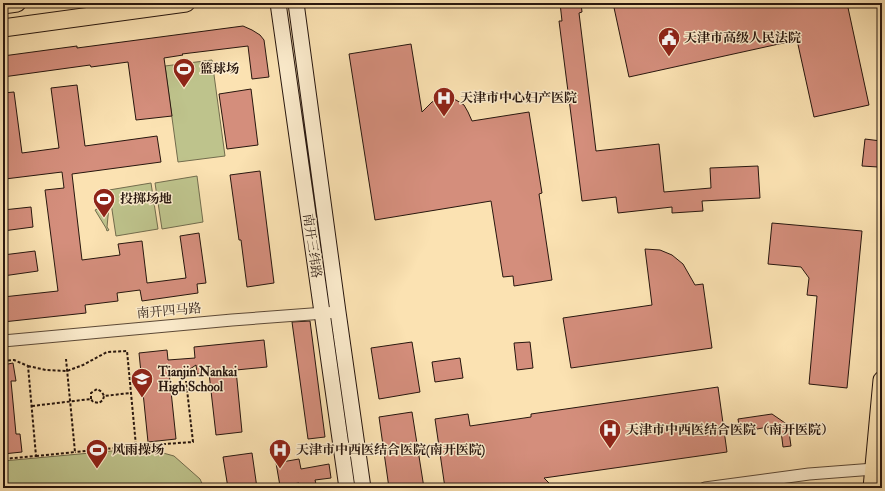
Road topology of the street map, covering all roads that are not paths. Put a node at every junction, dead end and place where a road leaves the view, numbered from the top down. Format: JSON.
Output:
{"nodes":[{"id":1,"x":17,"y":3,"type":"edge"},
{"id":2,"x":186,"y":3,"type":"edge"},
{"id":3,"x":278,"y":3,"type":"edge"},
{"id":4,"x":296,"y":3,"type":"edge"},
{"id":5,"x":3,"y":5,"type":"edge"},
{"id":6,"x":3,"y":28,"type":"edge"},
{"id":7,"x":338,"y":312,"type":"junction"},
{"id":8,"x":321,"y":313,"type":"junction"},
{"id":9,"x":3,"y":341,"type":"edge"},
{"id":10,"x":882,"y":380,"type":"edge"},
{"id":11,"x":881,"y":401,"type":"edge"},
{"id":12,"x":874,"y":469,"type":"junction"},
{"id":13,"x":347,"y":488,"type":"edge"},
{"id":14,"x":363,"y":488,"type":"edge"},
{"id":15,"x":705,"y":488,"type":"edge"},
{"id":16,"x":872,"y":488,"type":"edge"}],
"edges":[{"from":1,"to":5,"type":"main road"},
{"from":2,"to":6,"type":"main road"},
{"from":3,"to":8,"type":"street","name":"南开三纬路"},
{"from":4,"to":7,"type":"street","name":"南开三纬路"},
{"from":7,"to":8,"type":"street","name":"南开四马路"},
{"from":7,"to":14,"type":"street","name":"南开三纬路"},
{"from":8,"to":9,"type":"street","name":"南开四马路"},
{"from":8,"to":13,"type":"street","name":"南开三纬路"},
{"from":10,"to":11,"type":"main road"},
{"from":11,"to":12,"type":"main road"},
{"from":12,"to":15,"type":"street"},
{"from":12,"to":16,"type":"main road"}]}
